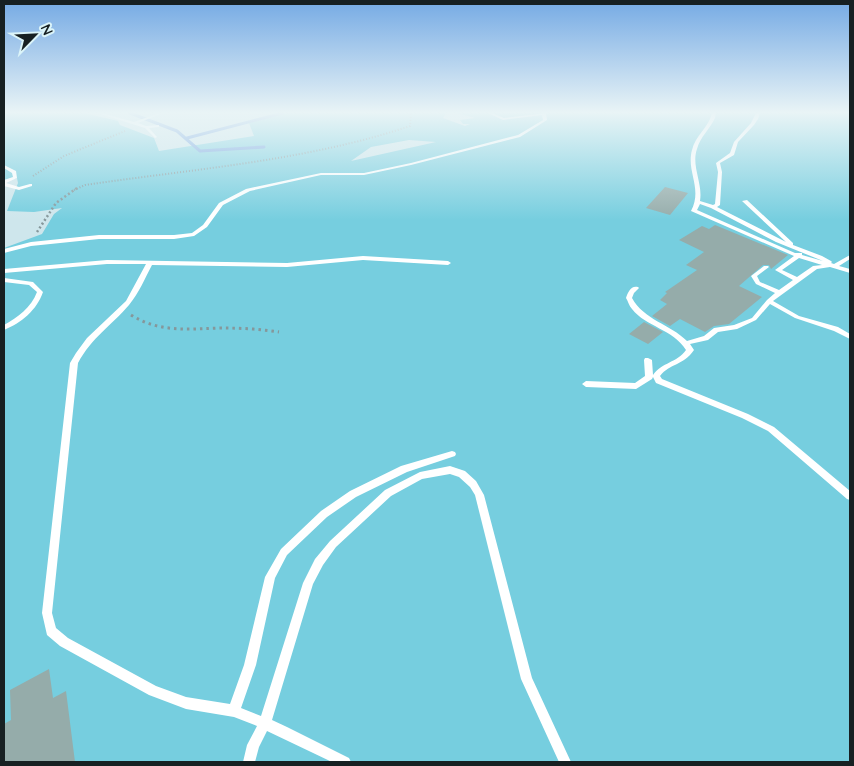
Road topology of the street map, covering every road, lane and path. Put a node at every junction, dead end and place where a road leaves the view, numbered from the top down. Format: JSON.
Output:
{"nodes":[{"id":1,"x":83,"y":149,"type":"edge"},
{"id":2,"x":321,"y":149,"type":"edge"},
{"id":3,"x":474,"y":149,"type":"edge"},
{"id":4,"x":695,"y":149,"type":"edge"},
{"id":5,"x":733,"y":149,"type":"edge"},
{"id":6,"x":4,"y":166,"type":"edge"},
{"id":7,"x":4,"y":183,"type":"edge"},
{"id":8,"x":30,"y":185,"type":"joint"},
{"id":9,"x":745,"y":201,"type":"dead end"},
{"id":10,"x":700,"y":202,"type":"junction"},
{"id":11,"x":713,"y":207,"type":"junction"},
{"id":12,"x":32,"y":244,"type":"junction"},
{"id":13,"x":4,"y":252,"type":"edge"},
{"id":14,"x":800,"y":253,"type":"junction"},
{"id":15,"x":850,"y":257,"type":"edge"},
{"id":16,"x":150,"y":263,"type":"junction"},
{"id":17,"x":448,"y":263,"type":"dead end"},
{"id":18,"x":835,"y":266,"type":"junction"},
{"id":19,"x":766,"y":267,"type":"dead end"},
{"id":20,"x":850,"y":267,"type":"edge"},
{"id":21,"x":4,"y":271,"type":"edge"},
{"id":22,"x":850,"y":271,"type":"edge"},
{"id":23,"x":4,"y":280,"type":"edge"},
{"id":24,"x":797,"y":280,"type":"junction"},
{"id":25,"x":636,"y":288,"type":"dead end"},
{"id":26,"x":780,"y":292,"type":"junction"},
{"id":27,"x":769,"y":301,"type":"junction"},
{"id":28,"x":124,"y":307,"type":"junction"},
{"id":29,"x":4,"y":328,"type":"edge"},
{"id":30,"x":279,"y":332,"type":"dead end"},
{"id":31,"x":850,"y":337,"type":"edge"},
{"id":32,"x":687,"y":343,"type":"junction"},
{"id":33,"x":648,"y":360,"type":"dead end"},
{"id":34,"x":659,"y":381,"type":"junction"},
{"id":35,"x":644,"y":382,"type":"junction"},
{"id":36,"x":586,"y":384,"type":"dead end"},
{"id":37,"x":452,"y":454,"type":"dead end"},
{"id":38,"x":850,"y":496,"type":"edge"},
{"id":39,"x":234,"y":711,"type":"junction"},
{"id":40,"x":265,"y":723,"type":"junction"},
{"id":41,"x":249,"y":762,"type":"edge"},
{"id":42,"x":345,"y":762,"type":"edge"},
{"id":43,"x":564,"y":762,"type":"edge"}],
"edges":[{"from":1,"to":8,"type":"path"},
{"from":2,"to":12,"type":"path"},
{"from":3,"to":12,"type":"lane"},
{"from":4,"to":10,"type":"lane"},
{"from":5,"to":11,"type":"lane"},
{"from":6,"to":7,"type":"lane"},
{"from":7,"to":8,"type":"lane"},
{"from":9,"to":14,"type":"lane"},
{"from":10,"to":11,"type":"lane"},
{"from":10,"to":14,"type":"lane"},
{"from":11,"to":14,"type":"lane"},
{"from":12,"to":13,"type":"lane"},
{"from":14,"to":18,"type":"lane"},
{"from":14,"to":24,"type":"lane"},
{"from":15,"to":18,"type":"lane"},
{"from":16,"to":17,"type":"lane"},
{"from":16,"to":21,"type":"lane"},
{"from":16,"to":28,"type":"lane"},
{"from":18,"to":20,"type":"lane"},
{"from":18,"to":22,"type":"lane"},
{"from":18,"to":24,"type":"lane"},
{"from":19,"to":26,"type":"lane"},
{"from":23,"to":29,"type":"lane"},
{"from":24,"to":26,"type":"lane"},
{"from":25,"to":32,"type":"lane"},
{"from":26,"to":27,"type":"lane"},
{"from":27,"to":31,"type":"lane"},
{"from":27,"to":32,"type":"lane"},
{"from":28,"to":30,"type":"path"},
{"from":28,"to":39,"type":"lane"},
{"from":32,"to":34,"type":"lane"},
{"from":33,"to":35,"type":"lane"},
{"from":34,"to":35,"type":"lane"},
{"from":34,"to":38,"type":"lane"},
{"from":35,"to":36,"type":"lane"},
{"from":37,"to":39,"type":"lane"},
{"from":39,"to":40,"type":"lane"},
{"from":40,"to":41,"type":"lane"},
{"from":40,"to":42,"type":"lane"},
{"from":40,"to":43,"type":"lane"}]}
